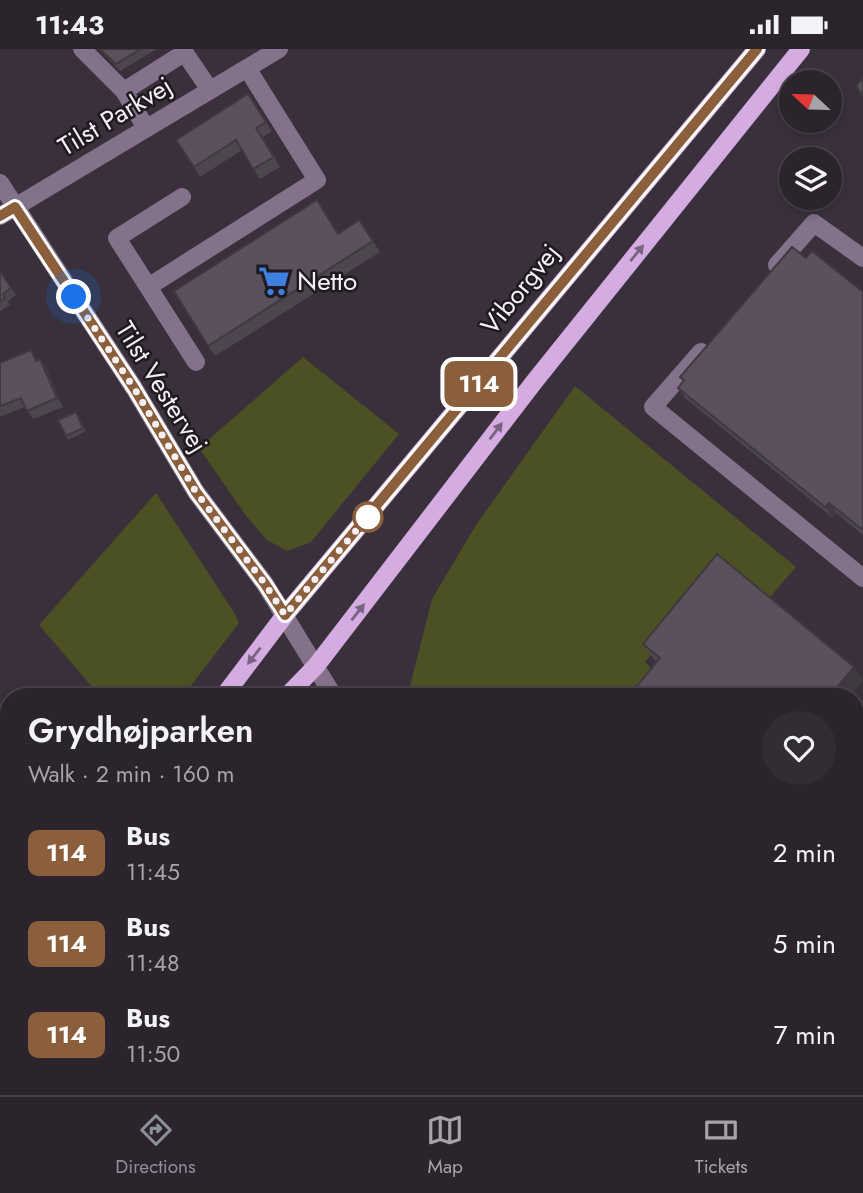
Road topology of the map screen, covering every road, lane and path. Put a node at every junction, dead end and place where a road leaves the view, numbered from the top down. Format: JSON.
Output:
{"nodes":[{"id":1,"x":279,"y":49,"type":"edge"},
{"id":2,"x":757,"y":49,"type":"edge"},
{"id":3,"x":801,"y":49,"type":"edge"},
{"id":4,"x":183,"y":51,"type":"edge"},
{"id":5,"x":92,"y":52,"type":"edge"},
{"id":6,"x":247,"y":68,"type":"junction"},
{"id":7,"x":124,"y":90,"type":"junction"},
{"id":8,"x":210,"y":90,"type":"junction"},
{"id":9,"x":146,"y":128,"type":"junction"},
{"id":10,"x":0,"y":183,"type":"edge"},
{"id":11,"x":182,"y":197,"type":"dead end"},
{"id":12,"x":7,"y":212,"type":"edge"},
{"id":13,"x":863,"y":258,"type":"edge"},
{"id":14,"x":770,"y":274,"type":"edge"},
{"id":15,"x":148,"y":287,"type":"junction"},
{"id":16,"x":716,"y":335,"type":"edge"},
{"id":17,"x":196,"y":362,"type":"dead end"},
{"id":18,"x":863,"y":578,"type":"edge"},
{"id":19,"x":285,"y":615,"type":"junction"},
{"id":20,"x":316,"y":666,"type":"junction"},
{"id":21,"x":230,"y":688,"type":"edge"},
{"id":22,"x":295,"y":688,"type":"edge"},
{"id":23,"x":329,"y":688,"type":"edge"}],
"edges":[{"from":1,"to":6,"type":"street","name":"Tilst Parkvej"},
{"from":2,"to":19,"type":"main road","name":"Viborgvej"},
{"from":20,"to":3,"type":"main road","one_way":true},
{"from":4,"to":7,"type":"street"},
{"from":4,"to":8,"type":"street"},
{"from":5,"to":7,"type":"street"},
{"from":6,"to":8,"type":"street","name":"Tilst Parkvej"},
{"from":6,"to":15,"type":"street"},
{"from":7,"to":9,"type":"street"},
{"from":8,"to":9,"type":"street","name":"Tilst Parkvej"},
{"from":9,"to":12,"type":"street","name":"Tilst Parkvej"},
{"from":10,"to":12,"type":"street","name":"Tilst Vestervej"},
{"from":11,"to":15,"type":"street"},
{"from":12,"to":19,"type":"street","name":"Tilst Vestervej"},
{"from":13,"to":14,"type":"street"},
{"from":15,"to":17,"type":"street"},
{"from":16,"to":18,"type":"street"},
{"from":19,"to":20,"type":"street","name":"Tilst Vestervej"},
{"from":19,"to":21,"type":"main road","name":"Viborgvej","one_way":true},
{"from":20,"to":22,"type":"main road"},
{"from":20,"to":23,"type":"street","name":"Tilst Vestervej"}]}
